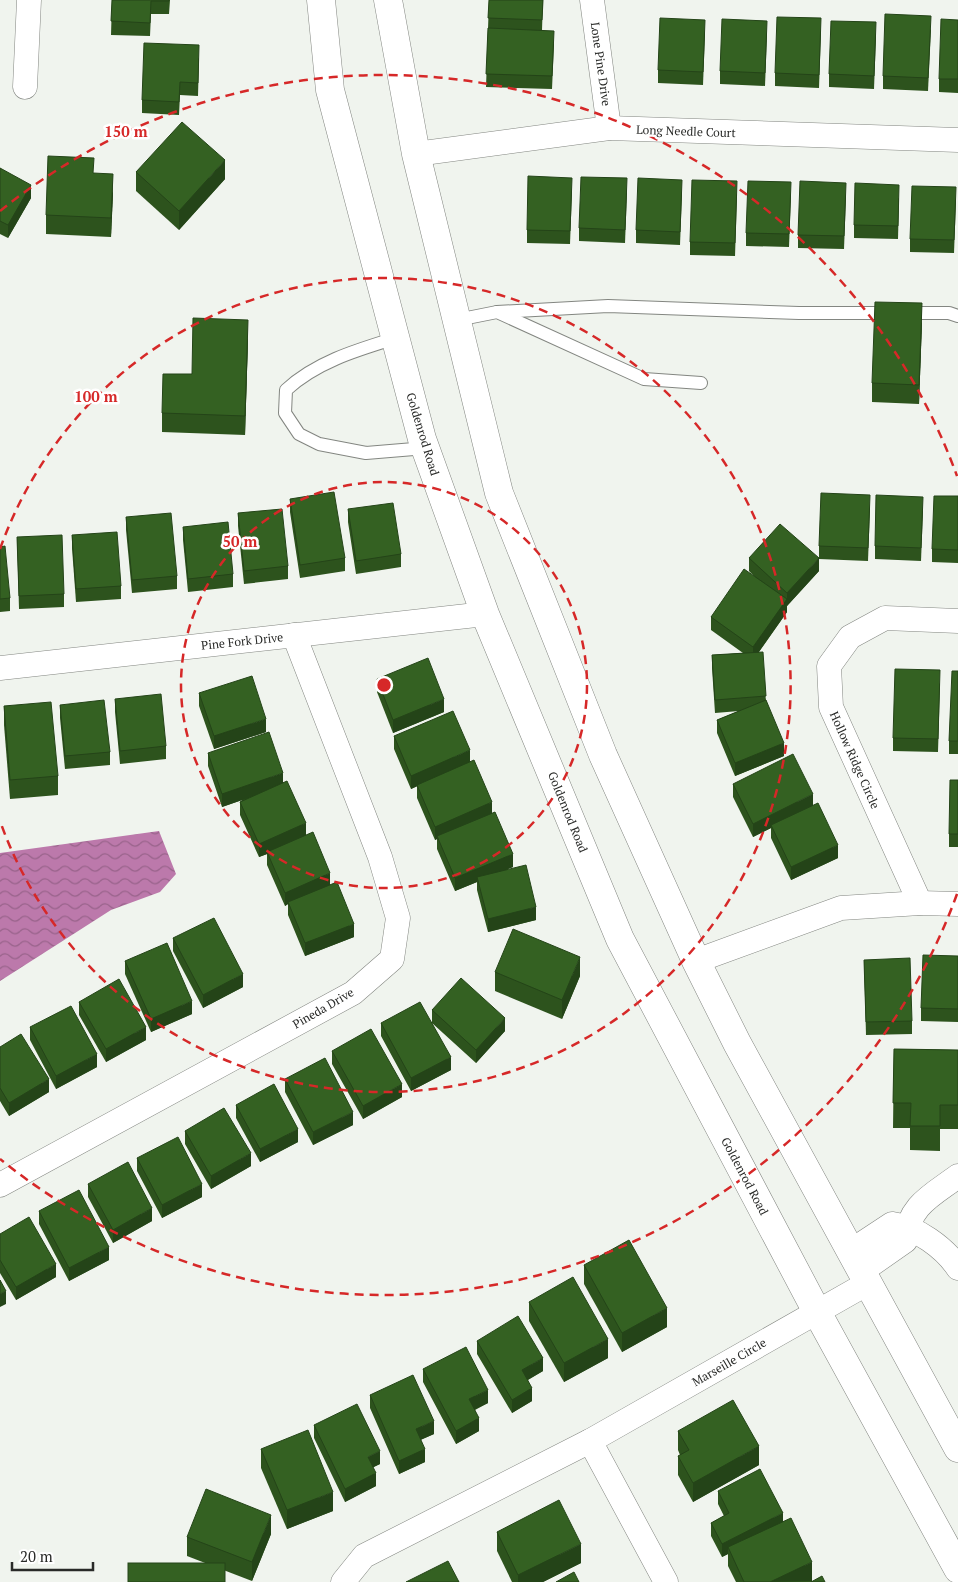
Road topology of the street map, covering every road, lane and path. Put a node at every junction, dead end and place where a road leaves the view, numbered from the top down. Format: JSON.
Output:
{"nodes":[{"id":1,"x":29,"y":0,"type":"edge"},
{"id":2,"x":321,"y":0,"type":"edge"},
{"id":3,"x":388,"y":0,"type":"edge"},
{"id":4,"x":592,"y":0,"type":"edge"},
{"id":5,"x":25,"y":86,"type":"dead end"},
{"id":6,"x":609,"y":128,"type":"junction"},
{"id":7,"x":958,"y":140,"type":"edge"},
{"id":8,"x":416,"y":154,"type":"junction"},
{"id":9,"x":498,"y":312,"type":"junction"},
{"id":10,"x":958,"y":316,"type":"edge"},
{"id":11,"x":457,"y":320,"type":"junction"},
{"id":12,"x":396,"y":338,"type":"junction"},
{"id":13,"x":701,"y":383,"type":"dead end"},
{"id":14,"x":426,"y":448,"type":"junction"},
{"id":15,"x":485,"y":614,"type":"junction"},
{"id":16,"x":958,"y":620,"type":"edge"},
{"id":17,"x":294,"y":635,"type":"junction"},
{"id":18,"x":0,"y":668,"type":"edge"},
{"id":19,"x":920,"y":903,"type":"junction"},
{"id":20,"x":958,"y":904,"type":"edge"},
{"id":21,"x":696,"y":961,"type":"junction"},
{"id":22,"x":958,"y":1176,"type":"edge"},
{"id":23,"x":0,"y":1185,"type":"edge"},
{"id":24,"x":907,"y":1226,"type":"junction"},
{"id":25,"x":958,"y":1268,"type":"edge"},
{"id":26,"x":860,"y":1269,"type":"junction"},
{"id":27,"x":817,"y":1312,"type":"junction"},
{"id":28,"x":590,"y":1441,"type":"junction"},
{"id":29,"x":958,"y":1448,"type":"edge"},
{"id":30,"x":958,"y":1569,"type":"edge"},
{"id":31,"x":343,"y":1582,"type":"edge"},
{"id":32,"x":666,"y":1582,"type":"edge"}],
"edges":[{"from":1,"to":5,"type":"street"},
{"from":2,"to":12,"type":"main road","name":"Goldenrod Road"},
{"from":3,"to":8,"type":"main road"},
{"from":4,"to":6,"type":"street","name":"Lone Pine Drive"},
{"from":6,"to":7,"type":"street","name":"Long Needle Court"},
{"from":6,"to":8,"type":"street","name":"Long Needle Court"},
{"from":8,"to":11,"type":"main road"},
{"from":9,"to":10,"type":"lane"},
{"from":9,"to":11,"type":"lane"},
{"from":9,"to":13,"type":"lane"},
{"from":11,"to":21,"type":"main road"},
{"from":12,"to":14,"type":"main road","name":"Goldenrod Road"},
{"from":12,"to":14,"type":"lane"},
{"from":14,"to":15,"type":"main road","name":"Goldenrod Road"},
{"from":15,"to":17,"type":"street","name":"Pine Fork Drive"},
{"from":15,"to":27,"type":"main road","name":"Goldenrod Road"},
{"from":16,"to":19,"type":"street","name":"Hollow Ridge Circle"},
{"from":17,"to":18,"type":"street","name":"Pine Fork Drive"},
{"from":17,"to":23,"type":"street","name":"Pineda Drive"},
{"from":19,"to":20,"type":"street"},
{"from":19,"to":21,"type":"street"},
{"from":21,"to":26,"type":"main road"},
{"from":22,"to":24,"type":"street","name":"Marseille Circle"},
{"from":24,"to":25,"type":"street"},
{"from":24,"to":26,"type":"street","name":"Marseille Circle"},
{"from":26,"to":27,"type":"street","name":"Marseille Circle"},
{"from":26,"to":29,"type":"main road"},
{"from":27,"to":28,"type":"street","name":"Marseille Circle"},
{"from":27,"to":30,"type":"main road","name":"Goldenrod Road"},
{"from":28,"to":31,"type":"street","name":"Marseille Circle"},
{"from":28,"to":32,"type":"street"}]}
